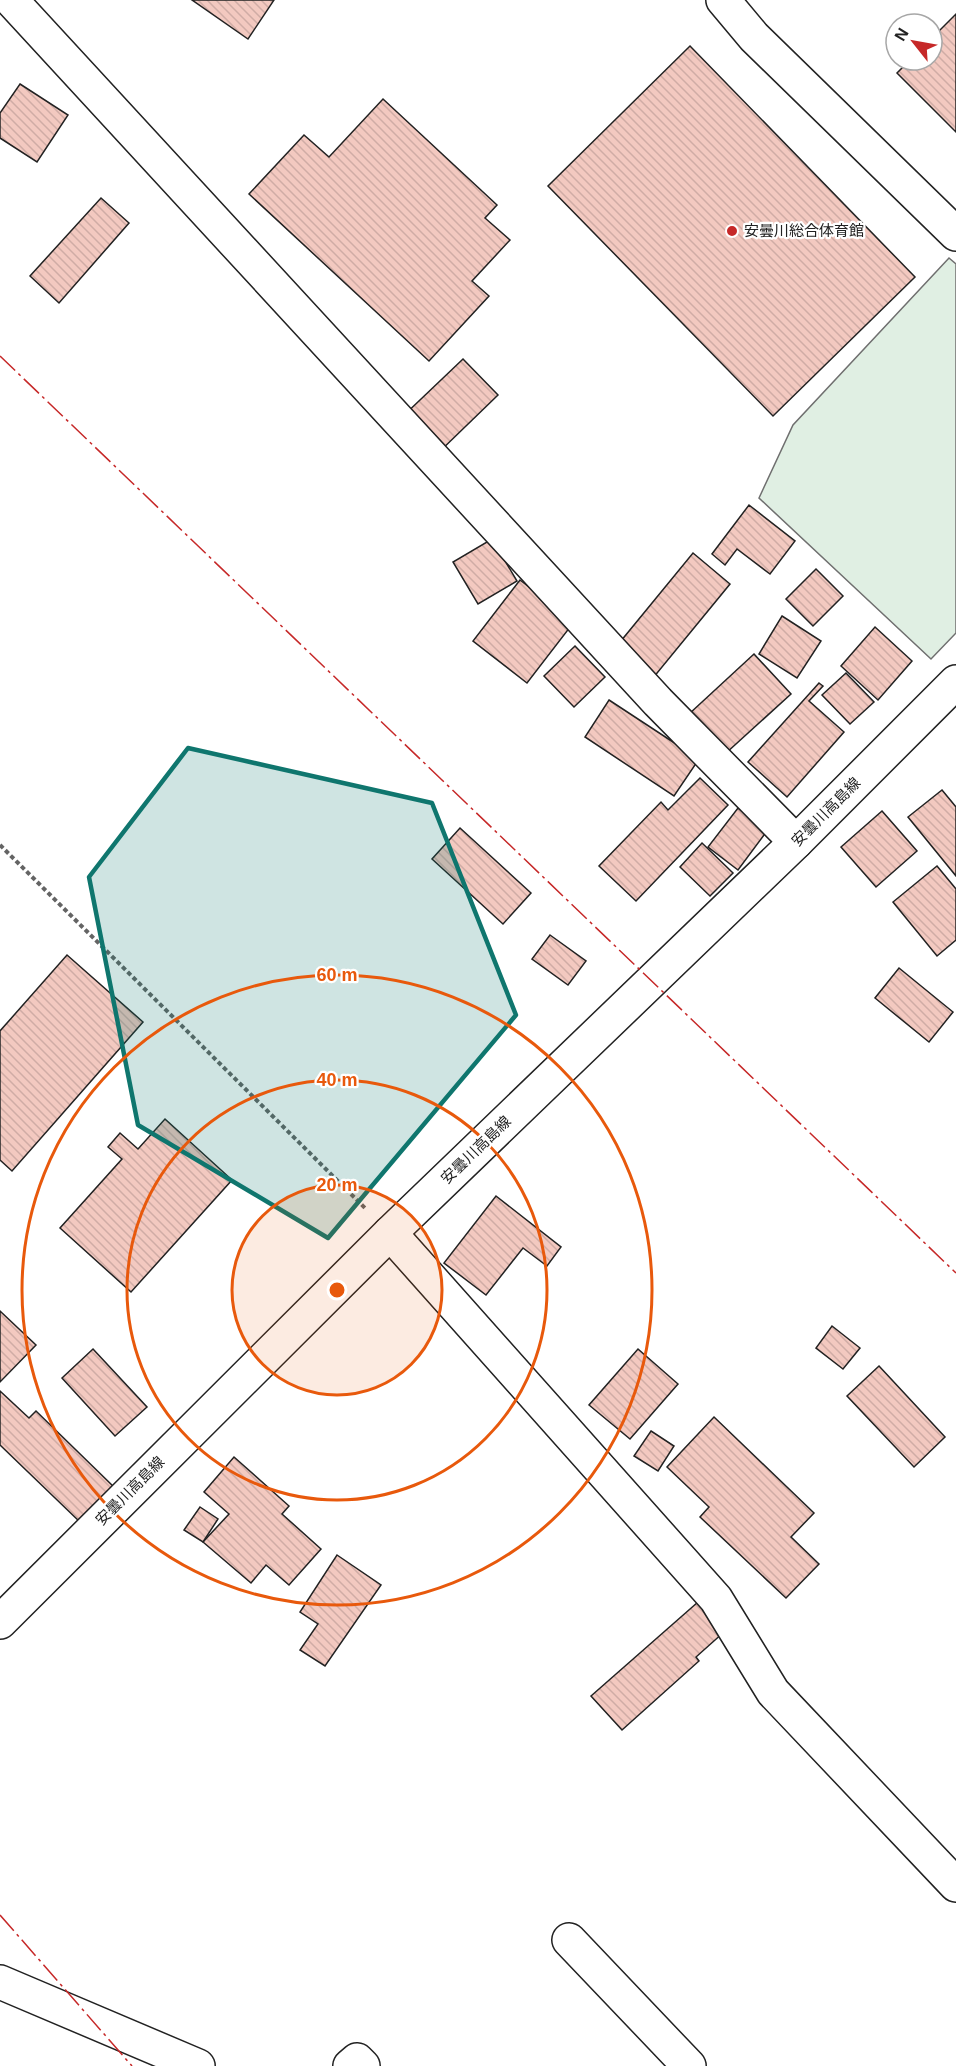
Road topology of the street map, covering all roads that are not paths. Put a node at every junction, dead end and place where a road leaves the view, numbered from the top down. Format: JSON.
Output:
{"nodes":[{"id":1,"x":723,"y":0,"type":"edge"},
{"id":2,"x":9,"y":4,"type":"edge"},
{"id":3,"x":956,"y":234,"type":"edge"},
{"id":4,"x":956,"y":682,"type":"edge"},
{"id":5,"x":796,"y":842,"type":"junction"},
{"id":6,"x":390,"y":1233,"type":"junction"},
{"id":7,"x":0,"y":1622,"type":"edge"},
{"id":8,"x":956,"y":1885,"type":"edge"},
{"id":9,"x":569,"y":1941,"type":"dead end"},
{"id":10,"x":0,"y":1982,"type":"edge"},
{"id":11,"x":198,"y":2066,"type":"edge"},
{"id":12,"x":350,"y":2066,"type":"edge"},
{"id":13,"x":363,"y":2066,"type":"edge"},
{"id":14,"x":689,"y":2066,"type":"edge"}],
"edges":[{"from":1,"to":3,"type":"street"},
{"from":2,"to":5,"type":"street"},
{"from":4,"to":5,"type":"street","name":"安曇川高島線"},
{"from":5,"to":6,"type":"street","name":"安曇川高島線"},
{"from":6,"to":7,"type":"street","name":"安曇川高島線"},
{"from":6,"to":8,"type":"street"},
{"from":9,"to":14,"type":"street"},
{"from":10,"to":11,"type":"street"},
{"from":12,"to":13,"type":"street"}]}
